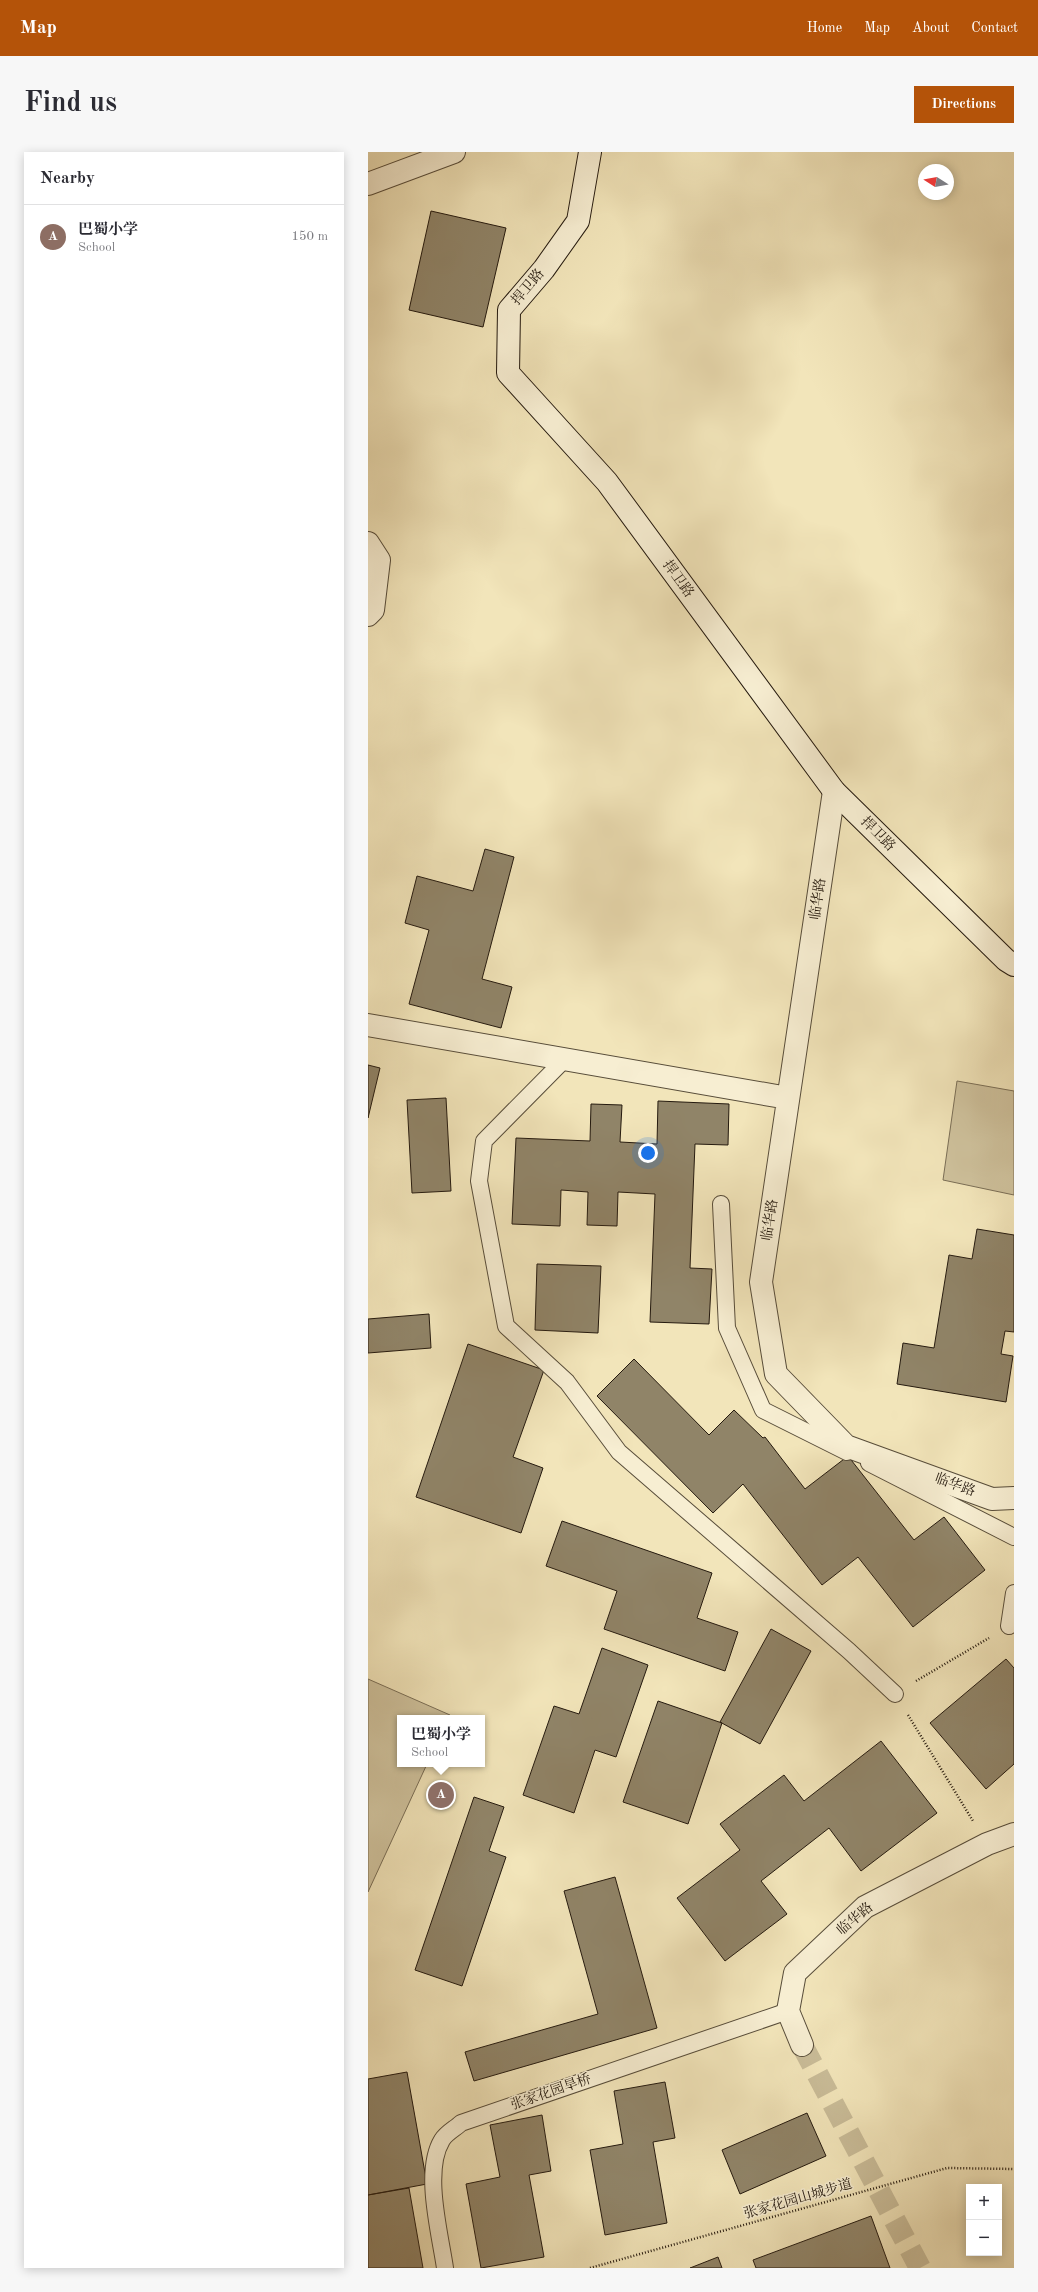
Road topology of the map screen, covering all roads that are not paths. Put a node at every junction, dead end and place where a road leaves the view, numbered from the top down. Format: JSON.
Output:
{"nodes":[{"id":1,"x":454,"y":152,"type":"edge"},
{"id":2,"x":590,"y":152,"type":"edge"},
{"id":3,"x":368,"y":184,"type":"edge"},
{"id":4,"x":368,"y":542,"type":"edge"},
{"id":5,"x":368,"y":615,"type":"edge"},
{"id":6,"x":834,"y":791,"type":"junction"},
{"id":7,"x":1014,"y":965,"type":"edge"},
{"id":8,"x":368,"y":1025,"type":"edge"},
{"id":9,"x":565,"y":1059,"type":"junction"},
{"id":10,"x":788,"y":1098,"type":"junction"},
{"id":11,"x":721,"y":1204,"type":"dead end"},
{"id":12,"x":1014,"y":1498,"type":"edge"},
{"id":13,"x":1014,"y":1537,"type":"edge"},
{"id":14,"x":1014,"y":1593,"type":"edge"},
{"id":15,"x":1009,"y":1626,"type":"road end"},
{"id":16,"x":895,"y":1694,"type":"road end"},
{"id":17,"x":1014,"y":1834,"type":"edge"},
{"id":18,"x":788,"y":2010,"type":"junction"},
{"id":19,"x":802,"y":2045,"type":"tunnel mouth"},
{"id":20,"x":445,"y":2268,"type":"edge"}],
"edges":[{"from":1,"to":3,"type":"street"},
{"from":2,"to":6,"type":"street","name":"捍卫路"},
{"from":4,"to":5,"type":"street"},
{"from":6,"to":7,"type":"street","name":"捍卫路"},
{"from":6,"to":10,"type":"street","name":"临华路"},
{"from":8,"to":9,"type":"street"},
{"from":9,"to":10,"type":"street"},
{"from":9,"to":16,"type":"lane"},
{"from":10,"to":12,"type":"street","name":"临华路"},
{"from":11,"to":13,"type":"lane"},
{"from":14,"to":15,"type":"lane"},
{"from":17,"to":18,"type":"street","name":"临华路"},
{"from":18,"to":19,"type":"street"},
{"from":18,"to":20,"type":"lane","name":"张家花园旱桥"}]}
